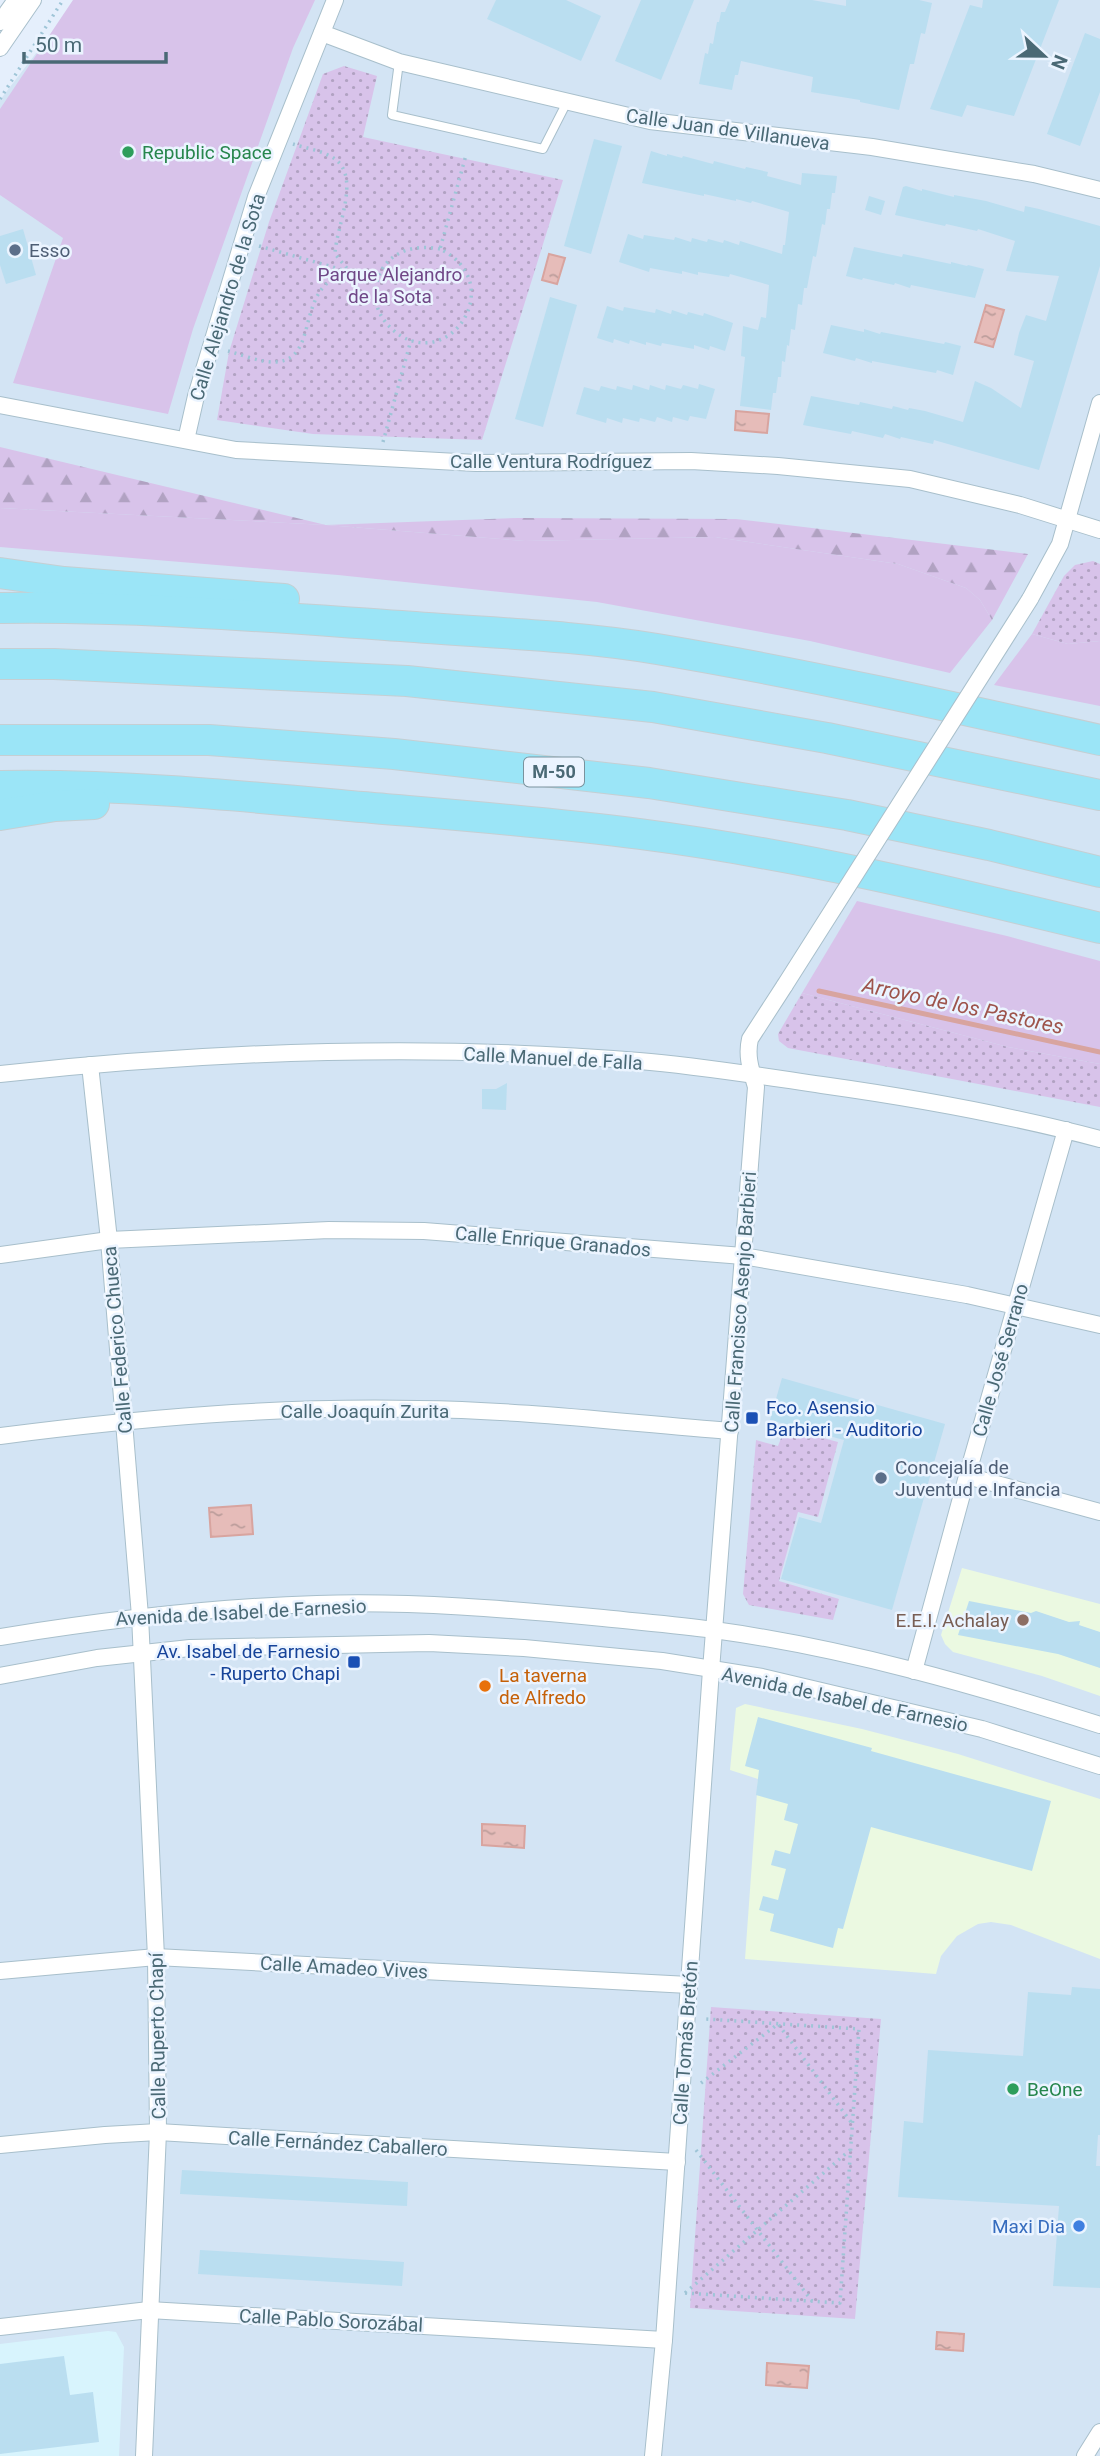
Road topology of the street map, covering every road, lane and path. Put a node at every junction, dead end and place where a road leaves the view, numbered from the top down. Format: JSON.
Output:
{"nodes":[{"id":1,"x":16,"y":0,"type":"edge"},
{"id":2,"x":33,"y":0,"type":"edge"},
{"id":3,"x":63,"y":0,"type":"edge"},
{"id":4,"x":335,"y":0,"type":"edge"},
{"id":5,"x":0,"y":22,"type":"edge"},
{"id":6,"x":322,"y":33,"type":"junction"},
{"id":7,"x":0,"y":48,"type":"edge"},
{"id":8,"x":399,"y":62,"type":"junction"},
{"id":9,"x":0,"y":99,"type":"edge"},
{"id":10,"x":567,"y":102,"type":"junction"},
{"id":11,"x":292,"y":144,"type":"dead end"},
{"id":12,"x":466,"y":155,"type":"dead end"},
{"id":13,"x":1100,"y":191,"type":"edge"},
{"id":14,"x":256,"y":245,"type":"dead end"},
{"id":15,"x":440,"y":248,"type":"junction"},
{"id":16,"x":350,"y":272,"type":"junction"},
{"id":17,"x":378,"y":280,"type":"junction"},
{"id":18,"x":411,"y":340,"type":"junction"},
{"id":19,"x":227,"y":351,"type":"dead end"},
{"id":20,"x":1100,"y":403,"type":"edge"},
{"id":21,"x":0,"y":405,"type":"edge"},
{"id":22,"x":186,"y":440,"type":"junction"},
{"id":23,"x":382,"y":444,"type":"dead end"},
{"id":24,"x":1068,"y":518,"type":"junction"},
{"id":25,"x":1100,"y":530,"type":"edge"},
{"id":26,"x":0,"y":573,"type":"edge"},
{"id":27,"x":0,"y":608,"type":"edge"},
{"id":28,"x":600,"y":641,"type":"junction"},
{"id":29,"x":0,"y":664,"type":"edge"},
{"id":30,"x":0,"y":740,"type":"edge"},
{"id":31,"x":1100,"y":740,"type":"edge"},
{"id":32,"x":0,"y":786,"type":"edge"},
{"id":33,"x":1100,"y":795,"type":"edge"},
{"id":34,"x":245,"y":796,"type":"junction"},
{"id":35,"x":0,"y":815,"type":"edge"},
{"id":36,"x":1100,"y":872,"type":"edge"},
{"id":37,"x":1100,"y":928,"type":"edge"},
{"id":38,"x":90,"y":1065,"type":"junction"},
{"id":39,"x":0,"y":1074,"type":"edge"},
{"id":40,"x":752,"y":1074,"type":"junction"},
{"id":41,"x":1066,"y":1130,"type":"junction"},
{"id":42,"x":1100,"y":1139,"type":"edge"},
{"id":43,"x":109,"y":1240,"type":"junction"},
{"id":44,"x":0,"y":1255,"type":"edge"},
{"id":45,"x":743,"y":1256,"type":"junction"},
{"id":46,"x":1015,"y":1305,"type":"junction"},
{"id":47,"x":1100,"y":1325,"type":"edge"},
{"id":48,"x":124,"y":1420,"type":"junction"},
{"id":49,"x":730,"y":1431,"type":"junction"},
{"id":50,"x":0,"y":1436,"type":"edge"},
{"id":51,"x":967,"y":1476,"type":"junction"},
{"id":52,"x":1100,"y":1512,"type":"edge"},
{"id":53,"x":140,"y":1616,"type":"junction"},
{"id":54,"x":715,"y":1630,"type":"junction"},
{"id":55,"x":0,"y":1637,"type":"edge"},
{"id":56,"x":141,"y":1653,"type":"junction"},
{"id":57,"x":711,"y":1670,"type":"junction"},
{"id":58,"x":914,"y":1671,"type":"junction"},
{"id":59,"x":0,"y":1676,"type":"edge"},
{"id":60,"x":1100,"y":1725,"type":"edge"},
{"id":61,"x":1100,"y":1766,"type":"edge"},
{"id":62,"x":156,"y":1957,"type":"junction"},
{"id":63,"x":0,"y":1970,"type":"edge"},
{"id":64,"x":689,"y":1985,"type":"junction"},
{"id":65,"x":706,"y":2019,"type":"dead end"},
{"id":66,"x":778,"y":2024,"type":"junction"},
{"id":67,"x":701,"y":2083,"type":"dead end"},
{"id":68,"x":852,"y":2123,"type":"junction"},
{"id":69,"x":158,"y":2132,"type":"junction"},
{"id":70,"x":0,"y":2145,"type":"edge"},
{"id":71,"x":696,"y":2150,"type":"dead end"},
{"id":72,"x":850,"y":2150,"type":"junction"},
{"id":73,"x":677,"y":2162,"type":"junction"},
{"id":74,"x":757,"y":2230,"type":"junction"},
{"id":75,"x":812,"y":2301,"type":"junction"},
{"id":76,"x":149,"y":2310,"type":"junction"},
{"id":77,"x":0,"y":2327,"type":"edge"},
{"id":78,"x":664,"y":2340,"type":"junction"},
{"id":79,"x":1099,"y":2434,"type":"edge"},
{"id":80,"x":144,"y":2456,"type":"edge"},
{"id":81,"x":653,"y":2456,"type":"edge"},
{"id":82,"x":1085,"y":2456,"type":"edge"},
{"id":83,"x":1091,"y":2456,"type":"edge"}],
"edges":[{"from":1,"to":5,"type":"street"},
{"from":2,"to":7,"type":"street"},
{"from":3,"to":9,"type":"path"},
{"from":4,"to":6,"type":"street","name":"Calle Alejandro de la Sota"},
{"from":6,"to":8,"type":"street","name":"Calle Juan de Villanueva"},
{"from":6,"to":22,"type":"street","name":"Calle Alejandro de la Sota"},
{"from":8,"to":10,"type":"street","name":"Calle Juan de Villanueva"},
{"from":8,"to":10,"type":"lane"},
{"from":10,"to":13,"type":"street","name":"Calle Juan de Villanueva"},
{"from":11,"to":16,"type":"path"},
{"from":12,"to":15,"type":"path"},
{"from":14,"to":16,"type":"path"},
{"from":15,"to":17,"type":"path"},
{"from":15,"to":18,"type":"path"},
{"from":16,"to":17,"type":"path"},
{"from":16,"to":19,"type":"path"},
{"from":17,"to":18,"type":"path"},
{"from":18,"to":23,"type":"path"},
{"from":20,"to":24,"type":"street","name":"Calle Francisco Asenjo Barbieri"},
{"from":21,"to":22,"type":"street","name":"Calle Ventura Rodríguez"},
{"from":22,"to":24,"type":"street","name":"Calle Ventura Rodríguez"},
{"from":24,"to":25,"type":"street","name":"Calle Ventura Rodríguez"},
{"from":24,"to":40,"type":"street","name":"Calle Francisco Asenjo Barbieri","bridge":true},
{"from":26,"to":28,"type":"highway"},
{"from":27,"to":28,"type":"highway"},
{"from":28,"to":31,"type":"highway"},
{"from":29,"to":33,"type":"highway"},
{"from":30,"to":36,"type":"highway","number":"M-50"},
{"from":32,"to":34,"type":"highway"},
{"from":34,"to":35,"type":"highway"},
{"from":34,"to":37,"type":"highway"},
{"from":38,"to":39,"type":"street","name":"Calle Manuel de Falla"},
{"from":38,"to":40,"type":"street","name":"Calle Manuel de Falla"},
{"from":38,"to":43,"type":"street","name":"Calle Federico Chueca"},
{"from":40,"to":41,"type":"street","name":"Calle Manuel de Falla"},
{"from":40,"to":45,"type":"street","name":"Calle Francisco Asenjo Barbieri"},
{"from":41,"to":42,"type":"street","name":"Calle Manuel de Falla"},
{"from":41,"to":46,"type":"street","name":"Calle José Serrano"},
{"from":43,"to":44,"type":"street","name":"Calle Enrique Granados"},
{"from":43,"to":45,"type":"street","name":"Calle Enrique Granados"},
{"from":43,"to":48,"type":"street","name":"Calle Federico Chueca"},
{"from":45,"to":46,"type":"street","name":"Calle Enrique Granados"},
{"from":45,"to":49,"type":"street","name":"Calle Francisco Asenjo Barbieri"},
{"from":46,"to":47,"type":"street","name":"Calle Enrique Granados"},
{"from":46,"to":51,"type":"street","name":"Calle José Serrano"},
{"from":48,"to":49,"type":"street","name":"Calle Joaquín Zurita"},
{"from":48,"to":50,"type":"street","name":"Calle Joaquín Zurita"},
{"from":48,"to":53,"type":"street","name":"Calle Federico Chueca"},
{"from":49,"to":54,"type":"street","name":"Calle Francisco Asenjo Barbieri"},
{"from":51,"to":52,"type":"street"},
{"from":51,"to":58,"type":"street","name":"Calle José Serrano"},
{"from":53,"to":54,"type":"street","name":"Avenida de Isabel de Farnesio"},
{"from":53,"to":55,"type":"street","name":"Avenida de Isabel de Farnesio"},
{"from":53,"to":56,"type":"street","name":"Calle Ruperto Chapí"},
{"from":54,"to":57,"type":"street","name":"Calle Tomás Bretón"},
{"from":54,"to":58,"type":"street","name":"Avenida de Isabel de Farnesio"},
{"from":56,"to":57,"type":"street","name":"Avenida de Isabel de Farnesio"},
{"from":56,"to":59,"type":"street","name":"Avenida de Isabel de Farnesio"},
{"from":56,"to":62,"type":"street","name":"Calle Ruperto Chapí"},
{"from":57,"to":61,"type":"street","name":"Avenida de Isabel de Farnesio"},
{"from":57,"to":64,"type":"street","name":"Calle Tomás Bretón"},
{"from":58,"to":60,"type":"street","name":"Avenida de Isabel de Farnesio"},
{"from":62,"to":63,"type":"street","name":"Calle Amadeo Vives"},
{"from":62,"to":64,"type":"street","name":"Calle Amadeo Vives"},
{"from":62,"to":69,"type":"street","name":"Calle Ruperto Chapí"},
{"from":64,"to":73,"type":"street","name":"Calle Tomás Bretón"},
{"from":65,"to":66,"type":"path"},
{"from":66,"to":67,"type":"path"},
{"from":66,"to":68,"type":"path"},
{"from":66,"to":68,"type":"path"},
{"from":68,"to":72,"type":"path"},
{"from":69,"to":70,"type":"street","name":"Calle Fernández Caballero"},
{"from":69,"to":73,"type":"street","name":"Calle Fernández Caballero"},
{"from":69,"to":76,"type":"street","name":"Calle Ruperto Chapí"},
{"from":71,"to":74,"type":"path"},
{"from":72,"to":74,"type":"path"},
{"from":72,"to":75,"type":"path"},
{"from":73,"to":78,"type":"street","name":"Calle Tomás Bretón"},
{"from":74,"to":75,"type":"path"},
{"from":74,"to":75,"type":"path"},
{"from":76,"to":77,"type":"street","name":"Calle Pablo Sorozábal"},
{"from":76,"to":78,"type":"street","name":"Calle Pablo Sorozábal"},
{"from":76,"to":80,"type":"street","name":"Calle Ruperto Chapí"},
{"from":78,"to":81,"type":"street","name":"Calle Tomás Bretón"},
{"from":79,"to":82,"type":"street"},
{"from":79,"to":83,"type":"street"}]}
